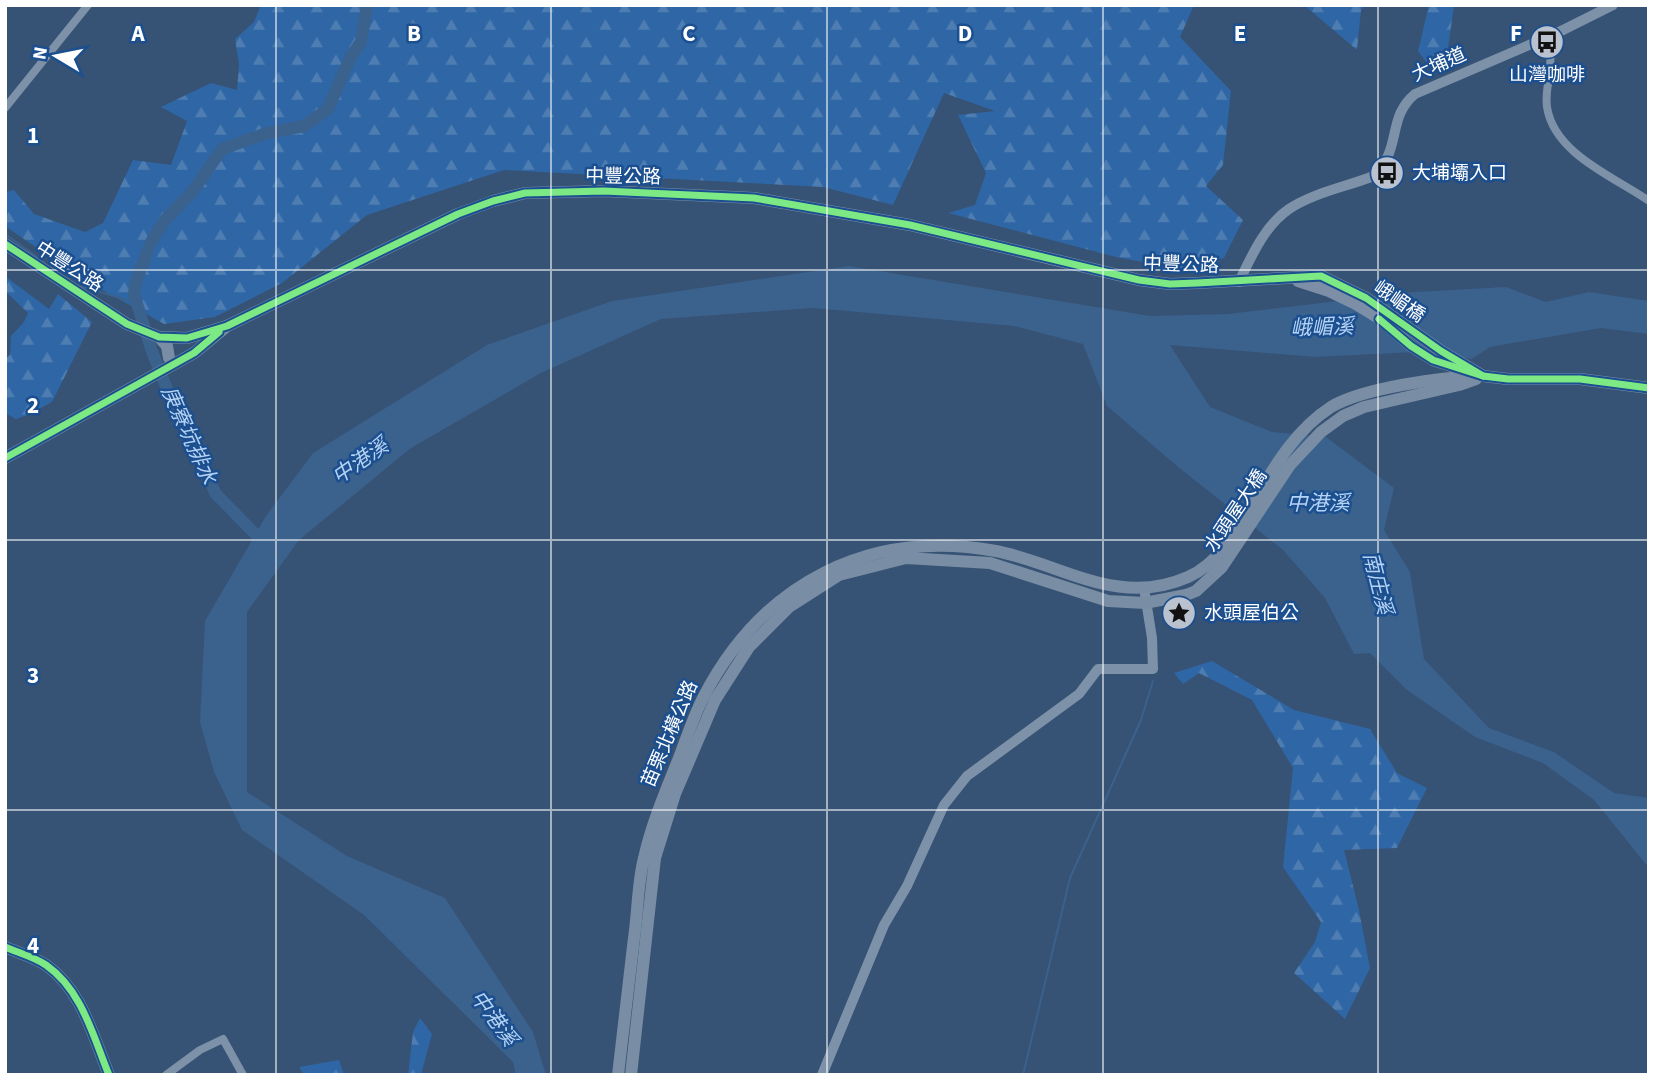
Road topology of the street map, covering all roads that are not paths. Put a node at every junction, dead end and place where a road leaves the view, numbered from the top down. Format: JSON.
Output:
{"nodes":[{"id":1,"x":88,"y":5,"type":"edge"},
{"id":2,"x":1613,"y":5,"type":"edge"},
{"id":3,"x":1550,"y":36,"type":"junction"},
{"id":4,"x":5,"y":108,"type":"edge"},
{"id":5,"x":1649,"y":201,"type":"edge"},
{"id":6,"x":5,"y":244,"type":"edge"},
{"id":7,"x":1318,"y":281,"type":"junction"},
{"id":8,"x":1240,"y":282,"type":"junction"},
{"id":9,"x":222,"y":328,"type":"junction"},
{"id":10,"x":157,"y":336,"type":"junction"},
{"id":11,"x":1433,"y":360,"type":"junction"},
{"id":12,"x":166,"y":363,"type":"junction"},
{"id":13,"x":1483,"y":376,"type":"junction"},
{"id":14,"x":1419,"y":382,"type":"junction"},
{"id":15,"x":1649,"y":388,"type":"edge"},
{"id":16,"x":5,"y":458,"type":"edge"},
{"id":17,"x":1144,"y":588,"type":"junction"},
{"id":18,"x":1145,"y":603,"type":"junction"},
{"id":19,"x":5,"y":947,"type":"edge"},
{"id":20,"x":179,"y":1066,"type":"junction"},
{"id":21,"x":109,"y":1075,"type":"edge"},
{"id":22,"x":166,"y":1075,"type":"edge"},
{"id":23,"x":183,"y":1075,"type":"edge"},
{"id":24,"x":243,"y":1075,"type":"edge"},
{"id":25,"x":618,"y":1075,"type":"edge"},
{"id":26,"x":631,"y":1075,"type":"edge"},
{"id":27,"x":822,"y":1075,"type":"edge"}],
"edges":[{"from":1,"to":4,"type":"street"},
{"from":2,"to":3,"type":"street","name":"大埔道"},
{"from":3,"to":5,"type":"street"},
{"from":3,"to":8,"type":"street","name":"大埔道"},
{"from":6,"to":10,"type":"main road","name":"中豐公路"},
{"from":7,"to":8,"type":"main road","name":"中豐公路"},
{"from":7,"to":11,"type":"main road","name":"峨嵋橋"},
{"from":7,"to":13,"type":"main road","name":"峨嵋橋"},
{"from":8,"to":9,"type":"main road","name":"中豐公路"},
{"from":9,"to":10,"type":"main road","name":"中豐公路"},
{"from":9,"to":12,"type":"main road"},
{"from":10,"to":12,"type":"main road"},
{"from":11,"to":13,"type":"main road"},
{"from":11,"to":14,"type":"main road"},
{"from":12,"to":16,"type":"main road"},
{"from":13,"to":14,"type":"main road"},
{"from":13,"to":15,"type":"main road"},
{"from":13,"to":18,"type":"main road","name":"水頭屋大橋"},
{"from":14,"to":17,"type":"main road","name":"水頭屋大橋"},
{"from":17,"to":18,"type":"street"},
{"from":17,"to":25,"type":"main road","name":"苗栗北橫公路"},
{"from":18,"to":26,"type":"main road","name":"苗栗北橫公路"},
{"from":18,"to":27,"type":"street"},
{"from":19,"to":21,"type":"main road"},
{"from":20,"to":22,"type":"street"},
{"from":20,"to":23,"type":"street"},
{"from":20,"to":24,"type":"street"}]}
